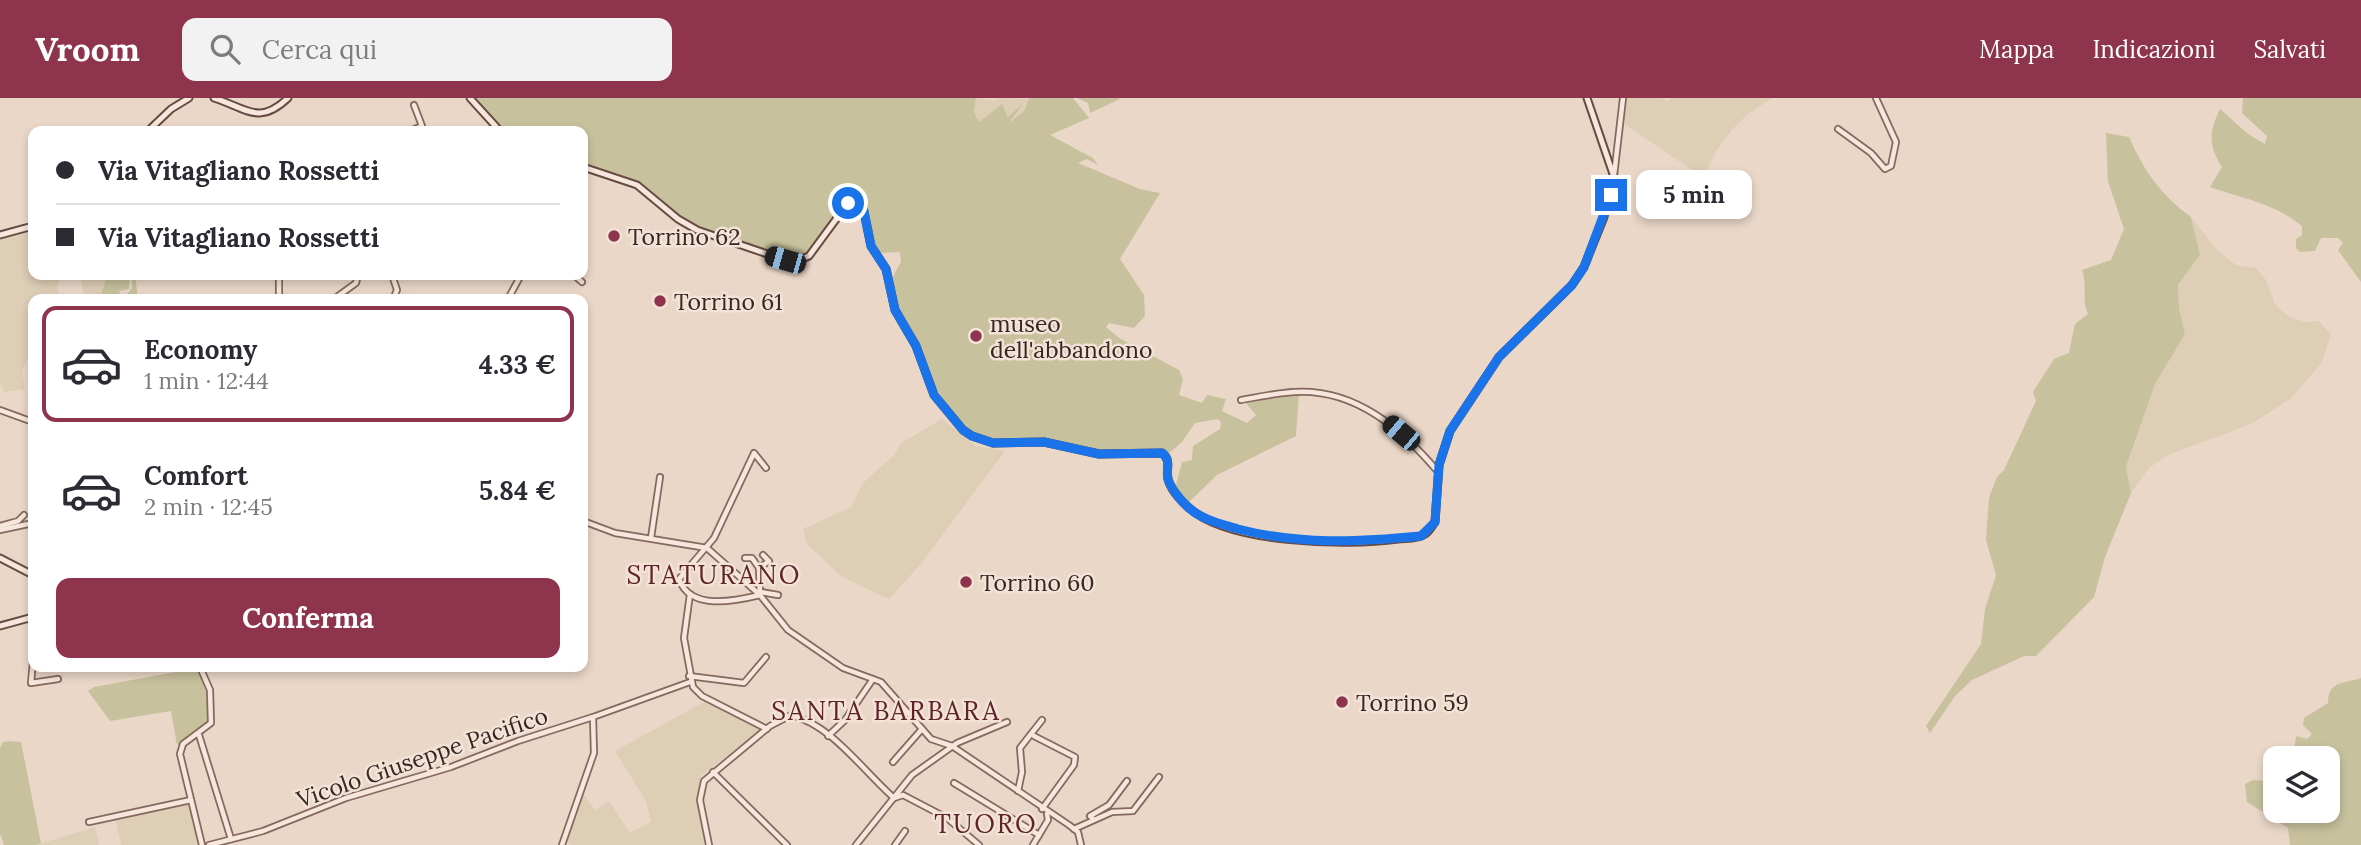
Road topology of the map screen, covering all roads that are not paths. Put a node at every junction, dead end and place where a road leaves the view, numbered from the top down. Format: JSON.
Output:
{"nodes":[{"id":1,"x":189,"y":98,"type":"edge"},
{"id":2,"x":214,"y":98,"type":"edge"},
{"id":3,"x":288,"y":98,"type":"edge"},
{"id":4,"x":470,"y":98,"type":"edge"},
{"id":5,"x":1587,"y":98,"type":"edge"},
{"id":6,"x":1623,"y":98,"type":"edge"},
{"id":7,"x":1876,"y":98,"type":"edge"},
{"id":8,"x":414,"y":104,"type":"dead end"},
{"id":9,"x":153,"y":126,"type":"edge"},
{"id":10,"x":422,"y":126,"type":"edge"},
{"id":11,"x":495,"y":126,"type":"edge"},
{"id":12,"x":1838,"y":129,"type":"dead end"},
{"id":13,"x":588,"y":169,"type":"edge"},
{"id":14,"x":1614,"y":177,"type":"junction"},
{"id":15,"x":28,"y":227,"type":"edge"},
{"id":16,"x":0,"y":235,"type":"edge"},
{"id":17,"x":357,"y":280,"type":"edge"},
{"id":18,"x":580,"y":280,"type":"edge"},
{"id":19,"x":582,"y":282,"type":"dead end"},
{"id":20,"x":341,"y":294,"type":"edge"},
{"id":21,"x":1241,"y":400,"type":"dead end"},
{"id":22,"x":0,"y":410,"type":"edge"},
{"id":23,"x":28,"y":420,"type":"edge"},
{"id":24,"x":766,"y":468,"type":"dead end"},
{"id":25,"x":1439,"y":474,"type":"junction"},
{"id":26,"x":660,"y":477,"type":"dead end"},
{"id":27,"x":24,"y":515,"type":"dead end"},
{"id":28,"x":588,"y":523,"type":"edge"},
{"id":29,"x":28,"y":524,"type":"edge"},
{"id":30,"x":0,"y":528,"type":"edge"},
{"id":31,"x":651,"y":538,"type":"junction"},
{"id":32,"x":707,"y":548,"type":"junction"},
{"id":33,"x":763,"y":555,"type":"dead end"},
{"id":34,"x":0,"y":558,"type":"edge"},
{"id":35,"x":745,"y":558,"type":"dead end"},
{"id":36,"x":759,"y":568,"type":"junction"},
{"id":37,"x":28,"y":572,"type":"edge"},
{"id":38,"x":690,"y":594,"type":"junction"},
{"id":39,"x":760,"y":594,"type":"junction"},
{"id":40,"x":778,"y":595,"type":"dead end"},
{"id":41,"x":28,"y":618,"type":"edge"},
{"id":42,"x":0,"y":626,"type":"edge"},
{"id":43,"x":766,"y":657,"type":"dead end"},
{"id":44,"x":32,"y":672,"type":"edge"},
{"id":45,"x":202,"y":672,"type":"edge"},
{"id":46,"x":58,"y":679,"type":"dead end"},
{"id":47,"x":689,"y":679,"type":"junction"},
{"id":48,"x":874,"y":679,"type":"junction"},
{"id":49,"x":593,"y":717,"type":"junction"},
{"id":50,"x":1042,"y":720,"type":"dead end"},
{"id":51,"x":1007,"y":722,"type":"dead end"},
{"id":52,"x":767,"y":729,"type":"junction"},
{"id":53,"x":922,"y":729,"type":"junction"},
{"id":54,"x":199,"y":735,"type":"junction"},
{"id":55,"x":828,"y":736,"type":"junction"},
{"id":56,"x":1034,"y":736,"type":"dead end"},
{"id":57,"x":952,"y":746,"type":"junction"},
{"id":58,"x":893,"y":762,"type":"dead end"},
{"id":59,"x":713,"y":772,"type":"junction"},
{"id":60,"x":1159,"y":777,"type":"dead end"},
{"id":61,"x":1127,"y":781,"type":"dead end"},
{"id":62,"x":954,"y":783,"type":"dead end"},
{"id":63,"x":1018,"y":791,"type":"junction"},
{"id":64,"x":894,"y":798,"type":"junction"},
{"id":65,"x":191,"y":800,"type":"junction"},
{"id":66,"x":1045,"y":811,"type":"junction"},
{"id":67,"x":1093,"y":819,"type":"junction"},
{"id":68,"x":89,"y":821,"type":"dead end"},
{"id":69,"x":1074,"y":829,"type":"junction"},
{"id":70,"x":905,"y":831,"type":"dead end"},
{"id":71,"x":1039,"y":835,"type":"junction"},
{"id":72,"x":231,"y":839,"type":"junction"},
{"id":73,"x":973,"y":843,"type":"edge"},
{"id":74,"x":202,"y":845,"type":"edge"},
{"id":75,"x":209,"y":845,"type":"edge"},
{"id":76,"x":562,"y":845,"type":"edge"},
{"id":77,"x":709,"y":845,"type":"edge"},
{"id":78,"x":787,"y":845,"type":"edge"},
{"id":79,"x":856,"y":845,"type":"edge"},
{"id":80,"x":895,"y":845,"type":"edge"},
{"id":81,"x":979,"y":845,"type":"edge"},
{"id":82,"x":1033,"y":845,"type":"edge"},
{"id":83,"x":1081,"y":845,"type":"edge"}],
"edges":[{"from":1,"to":9,"type":"street"},
{"from":2,"to":3,"type":"street"},
{"from":4,"to":11,"type":"street"},
{"from":5,"to":14,"type":"street"},
{"from":6,"to":14,"type":"street"},
{"from":7,"to":12,"type":"street"},
{"from":8,"to":10,"type":"street"},
{"from":13,"to":25,"type":"street"},
{"from":14,"to":25,"type":"street"},
{"from":15,"to":16,"type":"street"},
{"from":17,"to":20,"type":"street"},
{"from":18,"to":19,"type":"street"},
{"from":21,"to":25,"type":"street"},
{"from":22,"to":23,"type":"street"},
{"from":24,"to":32,"type":"street"},
{"from":26,"to":31,"type":"street"},
{"from":27,"to":30,"type":"street"},
{"from":28,"to":31,"type":"street"},
{"from":29,"to":30,"type":"street"},
{"from":31,"to":32,"type":"street"},
{"from":32,"to":38,"type":"street"},
{"from":32,"to":39,"type":"street"},
{"from":33,"to":36,"type":"street"},
{"from":34,"to":37,"type":"street"},
{"from":35,"to":36,"type":"street"},
{"from":36,"to":39,"type":"street"},
{"from":38,"to":39,"type":"street"},
{"from":38,"to":47,"type":"street"},
{"from":39,"to":40,"type":"street"},
{"from":39,"to":48,"type":"street"},
{"from":41,"to":42,"type":"street"},
{"from":43,"to":47,"type":"street"},
{"from":44,"to":46,"type":"street"},
{"from":45,"to":54,"type":"street"},
{"from":47,"to":49,"type":"street","name":"Vicolo Giuseppe Pacifico"},
{"from":47,"to":52,"type":"street"},
{"from":48,"to":53,"type":"street"},
{"from":48,"to":55,"type":"street"},
{"from":49,"to":72,"type":"street","name":"Vicolo Giuseppe Pacifico"},
{"from":49,"to":76,"type":"street"},
{"from":50,"to":63,"type":"street"},
{"from":51,"to":57,"type":"street"},
{"from":52,"to":55,"type":"street"},
{"from":52,"to":59,"type":"street"},
{"from":53,"to":57,"type":"street"},
{"from":53,"to":58,"type":"street"},
{"from":54,"to":65,"type":"street"},
{"from":54,"to":72,"type":"street"},
{"from":55,"to":64,"type":"street"},
{"from":56,"to":66,"type":"street"},
{"from":57,"to":63,"type":"street"},
{"from":57,"to":64,"type":"street"},
{"from":59,"to":77,"type":"street"},
{"from":59,"to":78,"type":"street"},
{"from":60,"to":67,"type":"street"},
{"from":61,"to":67,"type":"street"},
{"from":62,"to":71,"type":"street"},
{"from":63,"to":66,"type":"street"},
{"from":64,"to":73,"type":"street"},
{"from":64,"to":79,"type":"street"},
{"from":65,"to":68,"type":"street"},
{"from":65,"to":74,"type":"street"},
{"from":66,"to":69,"type":"street"},
{"from":66,"to":71,"type":"street"},
{"from":67,"to":69,"type":"street"},
{"from":69,"to":83,"type":"street"},
{"from":70,"to":80,"type":"street"},
{"from":71,"to":82,"type":"street"},
{"from":72,"to":75,"type":"street","name":"Vicolo Giuseppe Pacifico"},
{"from":73,"to":81,"type":"street"}]}
